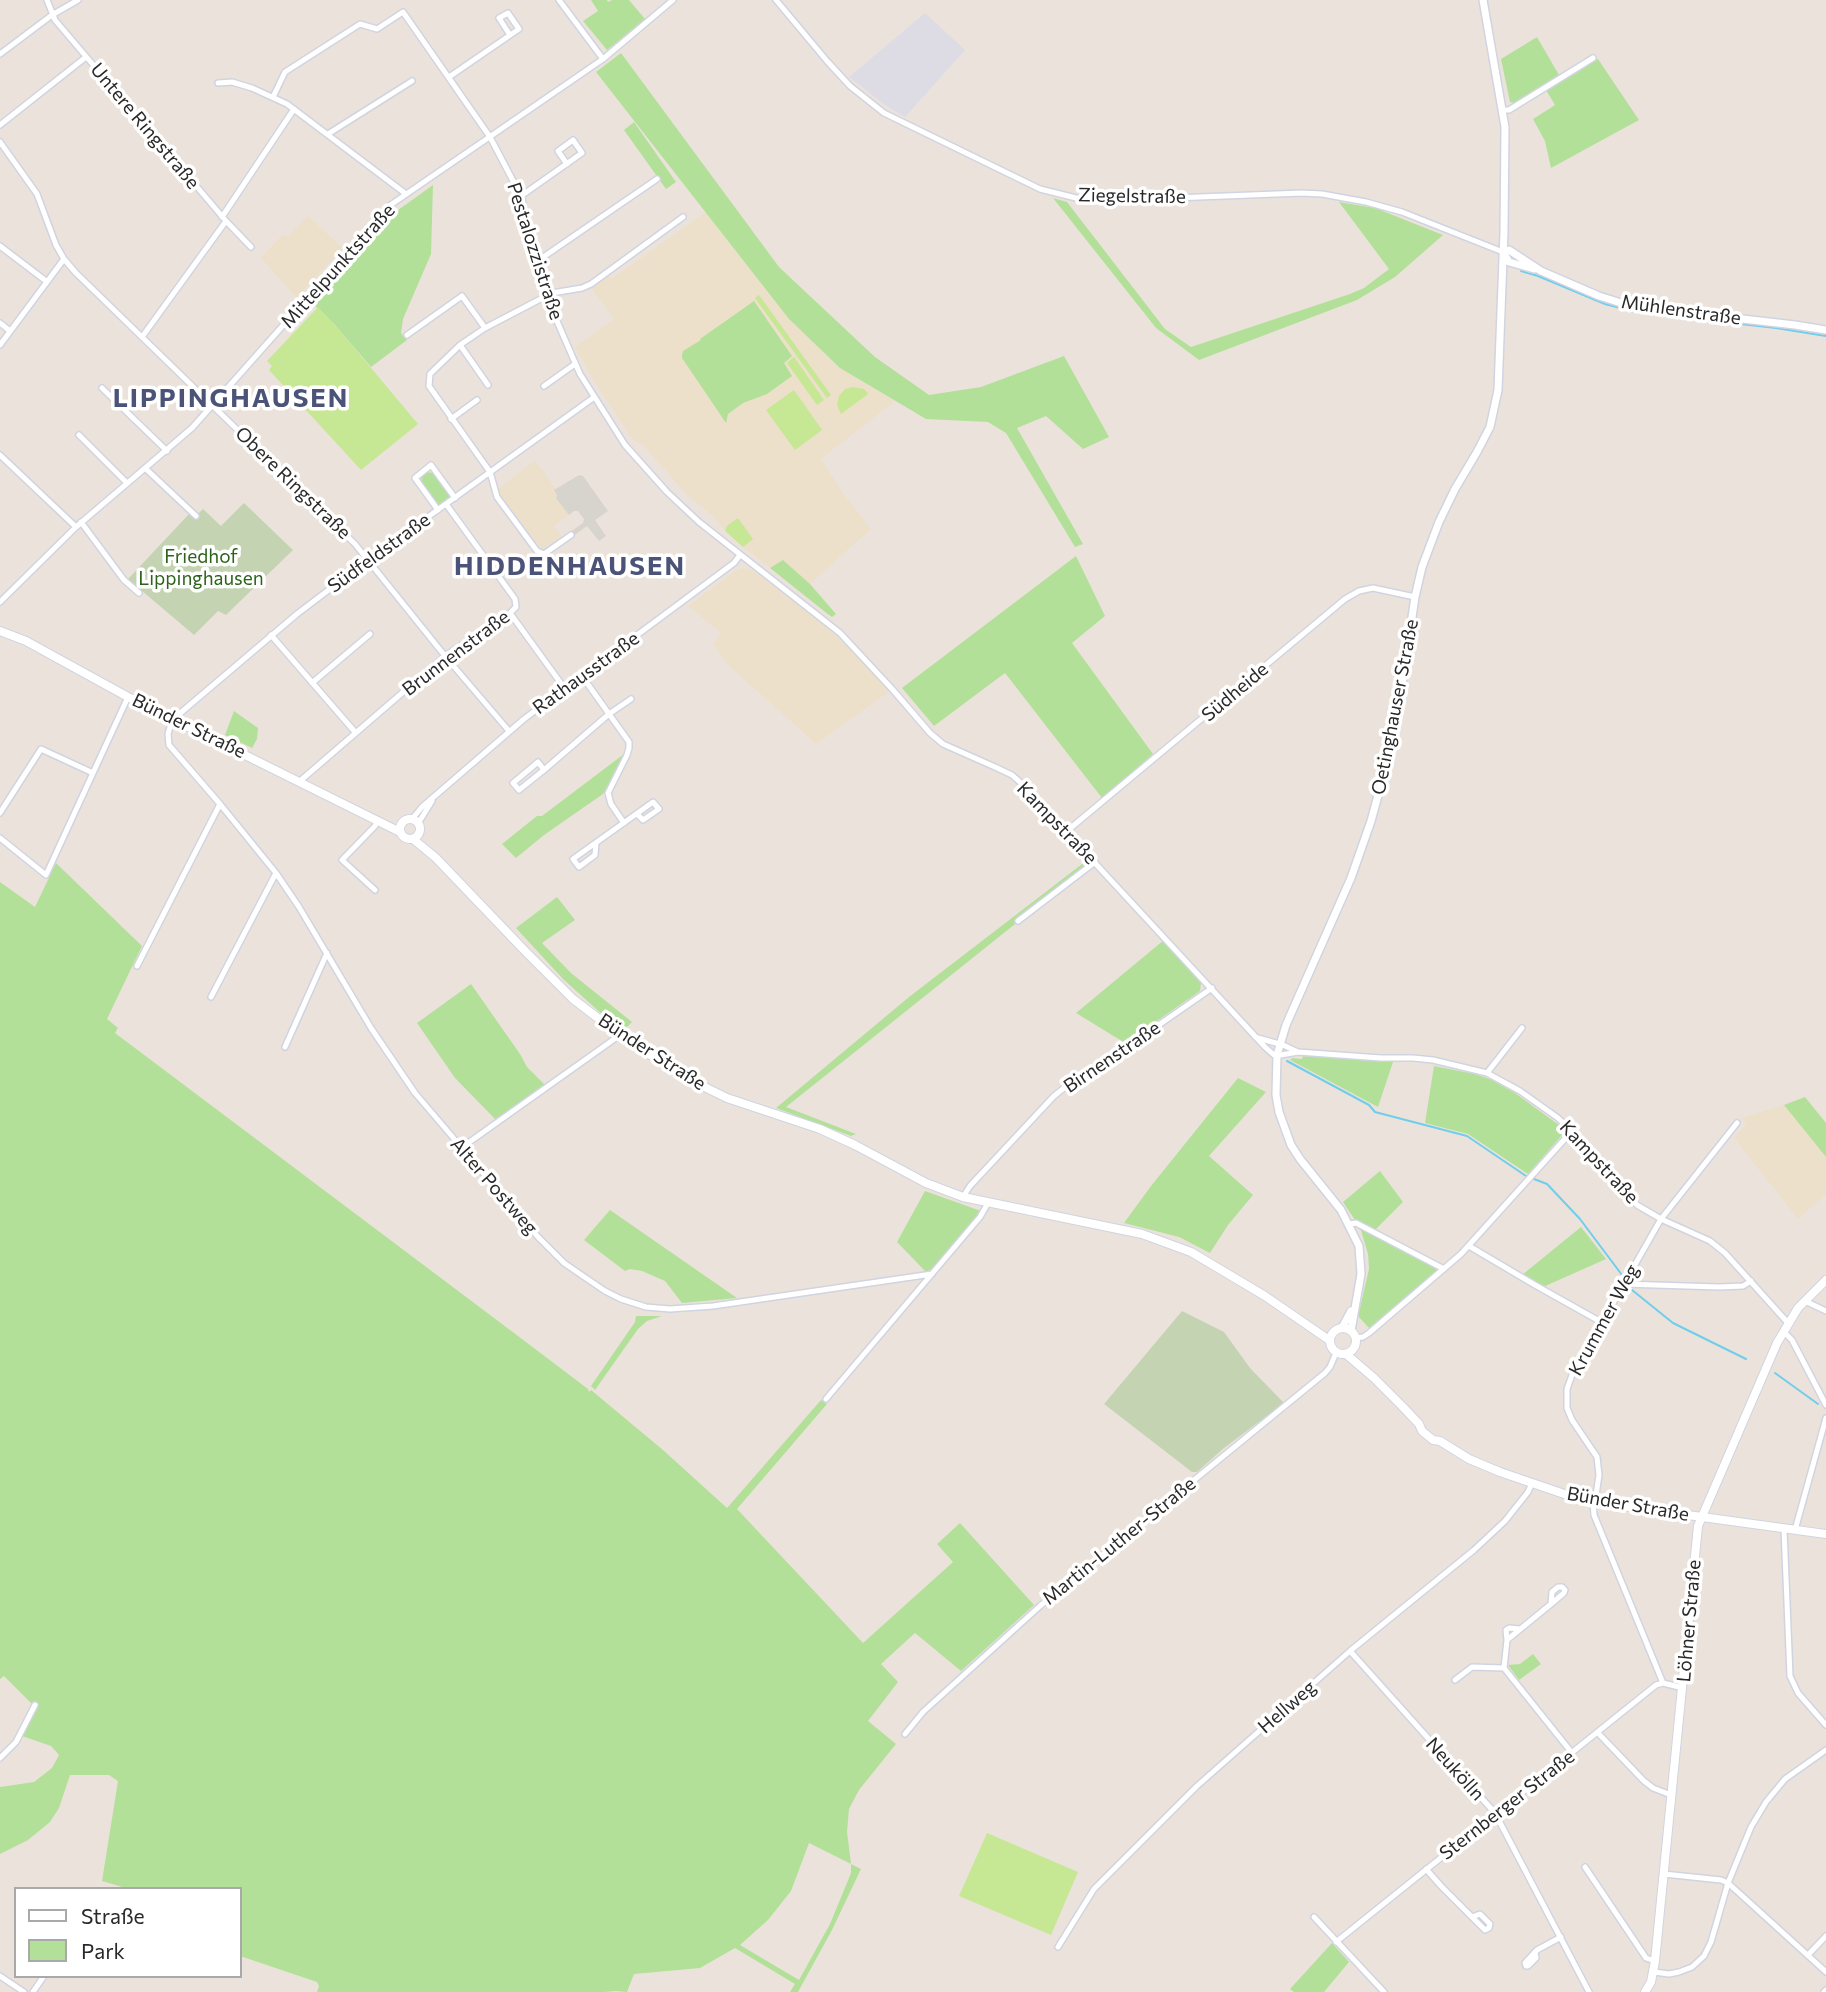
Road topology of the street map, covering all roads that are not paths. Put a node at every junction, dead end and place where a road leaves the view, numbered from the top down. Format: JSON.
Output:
{"nodes":[{"id":1,"x":47,"y":0,"type":"edge"},
{"id":2,"x":78,"y":0,"type":"edge"},
{"id":3,"x":559,"y":0,"type":"edge"},
{"id":4,"x":673,"y":0,"type":"edge"},
{"id":5,"x":776,"y":0,"type":"edge"},
{"id":6,"x":1483,"y":0,"type":"edge"},
{"id":7,"x":52,"y":15,"type":"junction"},
{"id":8,"x":510,"y":35,"type":"dead end"},
{"id":9,"x":0,"y":54,"type":"edge"},
{"id":10,"x":86,"y":57,"type":"junction"},
{"id":11,"x":1593,"y":58,"type":"dead end"},
{"id":12,"x":603,"y":59,"type":"junction"},
{"id":13,"x":449,"y":77,"type":"junction"},
{"id":14,"x":412,"y":81,"type":"dead end"},
{"id":15,"x":218,"y":83,"type":"dead end"},
{"id":16,"x":273,"y":97,"type":"junction"},
{"id":17,"x":294,"y":109,"type":"junction"},
{"id":18,"x":1504,"y":110,"type":"junction"},
{"id":19,"x":0,"y":125,"type":"edge"},
{"id":20,"x":328,"y":134,"type":"junction"},
{"id":21,"x":490,"y":137,"type":"junction"},
{"id":22,"x":0,"y":142,"type":"edge"},
{"id":23,"x":567,"y":164,"type":"junction"},
{"id":24,"x":657,"y":179,"type":"dead end"},
{"id":25,"x":406,"y":194,"type":"junction"},
{"id":26,"x":521,"y":196,"type":"junction"},
{"id":27,"x":682,"y":217,"type":"dead end"},
{"id":28,"x":224,"y":219,"type":"junction"},
{"id":29,"x":0,"y":246,"type":"edge"},
{"id":30,"x":251,"y":247,"type":"dead end"},
{"id":31,"x":1503,"y":251,"type":"junction"},
{"id":32,"x":64,"y":259,"type":"junction"},
{"id":33,"x":536,"y":262,"type":"junction"},
{"id":34,"x":46,"y":281,"type":"junction"},
{"id":35,"x":546,"y":296,"type":"junction"},
{"id":36,"x":0,"y":323,"type":"edge"},
{"id":37,"x":485,"y":328,"type":"junction"},
{"id":38,"x":1826,"y":330,"type":"edge"},
{"id":39,"x":10,"y":331,"type":"junction"},
{"id":40,"x":407,"y":335,"type":"dead end"},
{"id":41,"x":142,"y":337,"type":"junction"},
{"id":42,"x":0,"y":345,"type":"edge"},
{"id":43,"x":460,"y":345,"type":"junction"},
{"id":44,"x":575,"y":364,"type":"junction"},
{"id":45,"x":488,"y":385,"type":"dead end"},
{"id":46,"x":544,"y":386,"type":"dead end"},
{"id":47,"x":102,"y":388,"type":"dead end"},
{"id":48,"x":593,"y":398,"type":"junction"},
{"id":49,"x":477,"y":400,"type":"dead end"},
{"id":50,"x":213,"y":405,"type":"junction"},
{"id":51,"x":451,"y":419,"type":"junction"},
{"id":52,"x":79,"y":435,"type":"dead end"},
{"id":53,"x":167,"y":451,"type":"junction"},
{"id":54,"x":0,"y":455,"type":"edge"},
{"id":55,"x":145,"y":468,"type":"junction"},
{"id":56,"x":490,"y":472,"type":"junction"},
{"id":57,"x":127,"y":483,"type":"junction"},
{"id":58,"x":455,"y":498,"type":"junction"},
{"id":59,"x":446,"y":504,"type":"junction"},
{"id":60,"x":438,"y":510,"type":"junction"},
{"id":61,"x":196,"y":516,"type":"dead end"},
{"id":62,"x":78,"y":524,"type":"junction"},
{"id":63,"x":570,"y":535,"type":"dead end"},
{"id":64,"x":740,"y":555,"type":"junction"},
{"id":65,"x":368,"y":560,"type":"junction"},
{"id":66,"x":139,"y":593,"type":"dead end"},
{"id":67,"x":1415,"y":597,"type":"junction"},
{"id":68,"x":0,"y":603,"type":"edge"},
{"id":69,"x":510,"y":613,"type":"junction"},
{"id":70,"x":0,"y":631,"type":"edge"},
{"id":71,"x":370,"y":634,"type":"dead end"},
{"id":72,"x":271,"y":635,"type":"junction"},
{"id":73,"x":446,"y":656,"type":"junction"},
{"id":74,"x":582,"y":676,"type":"junction"},
{"id":75,"x":312,"y":683,"type":"junction"},
{"id":76,"x":565,"y":689,"type":"junction"},
{"id":77,"x":128,"y":697,"type":"junction"},
{"id":78,"x":631,"y":699,"type":"dead end"},
{"id":79,"x":609,"y":714,"type":"junction"},
{"id":80,"x":175,"y":719,"type":"junction"},
{"id":81,"x":509,"y":731,"type":"junction"},
{"id":82,"x":355,"y":732,"type":"junction"},
{"id":83,"x":544,"y":769,"type":"junction"},
{"id":84,"x":93,"y":773,"type":"junction"},
{"id":85,"x":300,"y":781,"type":"junction"},
{"id":86,"x":220,"y":804,"type":"junction"},
{"id":87,"x":0,"y":813,"type":"edge"},
{"id":88,"x":637,"y":814,"type":"dead end"},
{"id":89,"x":378,"y":820,"type":"junction"},
{"id":90,"x":415,"y":820,"type":"junction"},
{"id":91,"x":624,"y":822,"type":"junction"},
{"id":92,"x":401,"y":828,"type":"junction"},
{"id":93,"x":1067,"y":831,"type":"junction"},
{"id":94,"x":416,"y":837,"type":"junction"},
{"id":95,"x":0,"y":838,"type":"edge"},
{"id":96,"x":596,"y":843,"type":"junction"},
{"id":97,"x":1095,"y":862,"type":"junction"},
{"id":98,"x":276,"y":873,"type":"junction"},
{"id":99,"x":375,"y":890,"type":"dead end"},
{"id":100,"x":1018,"y":921,"type":"dead end"},
{"id":101,"x":327,"y":953,"type":"junction"},
{"id":102,"x":137,"y":966,"type":"dead end"},
{"id":103,"x":1212,"y":988,"type":"junction"},
{"id":104,"x":211,"y":997,"type":"dead end"},
{"id":105,"x":1522,"y":1028,"type":"dead end"},
{"id":106,"x":620,"y":1035,"type":"junction"},
{"id":107,"x":1257,"y":1038,"type":"junction"},
{"id":108,"x":1280,"y":1044,"type":"junction"},
{"id":109,"x":285,"y":1047,"type":"dead end"},
{"id":110,"x":1298,"y":1052,"type":"junction"},
{"id":111,"x":1278,"y":1055,"type":"junction"},
{"id":112,"x":1487,"y":1073,"type":"junction"},
{"id":113,"x":1737,"y":1123,"type":"dead end"},
{"id":114,"x":1572,"y":1131,"type":"junction"},
{"id":115,"x":461,"y":1148,"type":"junction"},
{"id":116,"x":963,"y":1197,"type":"junction"},
{"id":117,"x":990,"y":1204,"type":"junction"},
{"id":118,"x":1661,"y":1219,"type":"junction"},
{"id":119,"x":1350,"y":1224,"type":"junction"},
{"id":120,"x":1469,"y":1246,"type":"junction"},
{"id":121,"x":1444,"y":1269,"type":"junction"},
{"id":122,"x":932,"y":1274,"type":"junction"},
{"id":123,"x":1826,"y":1280,"type":"edge"},
{"id":124,"x":1751,"y":1281,"type":"junction"},
{"id":125,"x":1623,"y":1284,"type":"junction"},
{"id":126,"x":1805,"y":1301,"type":"junction"},
{"id":127,"x":1826,"y":1311,"type":"edge"},
{"id":128,"x":1601,"y":1322,"type":"junction"},
{"id":129,"x":1786,"y":1327,"type":"junction"},
{"id":130,"x":1349,"y":1332,"type":"junction"},
{"id":131,"x":1331,"y":1336,"type":"junction"},
{"id":132,"x":1345,"y":1352,"type":"junction"},
{"id":133,"x":826,"y":1399,"type":"dead end"},
{"id":134,"x":1826,"y":1405,"type":"edge"},
{"id":135,"x":1826,"y":1418,"type":"edge"},
{"id":136,"x":1532,"y":1483,"type":"junction"},
{"id":137,"x":1594,"y":1502,"type":"junction"},
{"id":138,"x":1700,"y":1516,"type":"junction"},
{"id":139,"x":1784,"y":1529,"type":"junction"},
{"id":140,"x":1794,"y":1530,"type":"junction"},
{"id":141,"x":1826,"y":1534,"type":"edge"},
{"id":142,"x":1551,"y":1604,"type":"dead end"},
{"id":143,"x":1350,"y":1651,"type":"junction"},
{"id":144,"x":1504,"y":1668,"type":"junction"},
{"id":145,"x":1455,"y":1680,"type":"dead end"},
{"id":146,"x":1663,"y":1684,"type":"junction"},
{"id":147,"x":1683,"y":1688,"type":"junction"},
{"id":148,"x":35,"y":1704,"type":"dead end"},
{"id":149,"x":1826,"y":1725,"type":"edge"},
{"id":150,"x":1598,"y":1732,"type":"junction"},
{"id":151,"x":905,"y":1734,"type":"dead end"},
{"id":152,"x":1826,"y":1750,"type":"edge"},
{"id":153,"x":1572,"y":1753,"type":"junction"},
{"id":154,"x":0,"y":1758,"type":"edge"},
{"id":155,"x":1671,"y":1795,"type":"junction"},
{"id":156,"x":1495,"y":1813,"type":"junction"},
{"id":157,"x":1586,"y":1867,"type":"dead end"},
{"id":158,"x":1426,"y":1869,"type":"junction"},
{"id":159,"x":1664,"y":1874,"type":"junction"},
{"id":160,"x":1728,"y":1883,"type":"junction"},
{"id":161,"x":1314,"y":1917,"type":"dead end"},
{"id":162,"x":1472,"y":1917,"type":"dead end"},
{"id":163,"x":1826,"y":1936,"type":"edge"},
{"id":164,"x":1561,"y":1937,"type":"junction"},
{"id":165,"x":1336,"y":1942,"type":"junction"},
{"id":166,"x":1058,"y":1947,"type":"dead end"},
{"id":167,"x":1535,"y":1952,"type":"dead end"},
{"id":168,"x":1808,"y":1955,"type":"junction"},
{"id":169,"x":1655,"y":1961,"type":"junction"},
{"id":170,"x":1654,"y":1972,"type":"junction"},
{"id":171,"x":1826,"y":1972,"type":"edge"},
{"id":172,"x":0,"y":1976,"type":"edge"},
{"id":173,"x":1647,"y":1991,"type":"edge"},
{"id":174,"x":24,"y":1992,"type":"edge"},
{"id":175,"x":1384,"y":1992,"type":"edge"},
{"id":176,"x":1589,"y":1992,"type":"edge"}],
"edges":[{"from":1,"to":7,"type":"street","name":"Untere Ringstraße"},
{"from":2,"to":7,"type":"street"},
{"from":3,"to":12,"type":"street"},
{"from":4,"to":12,"type":"street","name":"Mittelpunktstraße"},
{"from":5,"to":31,"type":"street","name":"Ziegelstraße"},
{"from":6,"to":18,"type":"street","name":"Oetinghauser Straße"},
{"from":7,"to":9,"type":"street"},
{"from":7,"to":10,"type":"street","name":"Untere Ringstraße"},
{"from":8,"to":13,"type":"street"},
{"from":10,"to":19,"type":"street"},
{"from":10,"to":28,"type":"street","name":"Untere Ringstraße"},
{"from":11,"to":18,"type":"street"},
{"from":12,"to":21,"type":"street","name":"Mittelpunktstraße"},
{"from":13,"to":16,"type":"street","name":"Pestalozzistraße"},
{"from":13,"to":21,"type":"street","name":"Pestalozzistraße"},
{"from":14,"to":20,"type":"street"},
{"from":15,"to":16,"type":"street"},
{"from":16,"to":17,"type":"street"},
{"from":17,"to":20,"type":"street"},
{"from":17,"to":28,"type":"street"},
{"from":18,"to":31,"type":"street","name":"Oetinghauser Straße"},
{"from":20,"to":25,"type":"street"},
{"from":21,"to":25,"type":"street","name":"Mittelpunktstraße"},
{"from":21,"to":26,"type":"street","name":"Pestalozzistraße"},
{"from":22,"to":32,"type":"street","name":"Obere Ringstraße"},
{"from":23,"to":23,"type":"street"},
{"from":23,"to":26,"type":"street"},
{"from":24,"to":33,"type":"street"},
{"from":25,"to":50,"type":"street","name":"Mittelpunktstraße"},
{"from":26,"to":33,"type":"street","name":"Pestalozzistraße"},
{"from":27,"to":35,"type":"street"},
{"from":28,"to":30,"type":"street","name":"Untere Ringstraße"},
{"from":28,"to":41,"type":"street"},
{"from":29,"to":34,"type":"street"},
{"from":31,"to":38,"type":"street","name":"Mühlenstraße"},
{"from":31,"to":67,"type":"street","name":"Oetinghauser Straße"},
{"from":32,"to":34,"type":"street"},
{"from":32,"to":41,"type":"street","name":"Obere Ringstraße"},
{"from":33,"to":35,"type":"street","name":"Pestalozzistraße"},
{"from":34,"to":39,"type":"street"},
{"from":35,"to":37,"type":"street"},
{"from":35,"to":44,"type":"street","name":"Pestalozzistraße"},
{"from":36,"to":39,"type":"street"},
{"from":37,"to":40,"type":"street"},
{"from":37,"to":43,"type":"street"},
{"from":39,"to":42,"type":"street"},
{"from":41,"to":50,"type":"street","name":"Obere Ringstraße"},
{"from":43,"to":45,"type":"street"},
{"from":43,"to":51,"type":"street"},
{"from":44,"to":46,"type":"street"},
{"from":44,"to":48,"type":"street","name":"Pestalozzistraße"},
{"from":47,"to":53,"type":"street"},
{"from":48,"to":56,"type":"street","name":"Südfeldstraße"},
{"from":48,"to":64,"type":"street","name":"Pestalozzistraße"},
{"from":49,"to":51,"type":"street"},
{"from":50,"to":53,"type":"street","name":"Mittelpunktstraße"},
{"from":50,"to":65,"type":"street","name":"Obere Ringstraße"},
{"from":51,"to":56,"type":"street"},
{"from":52,"to":57,"type":"street"},
{"from":53,"to":55,"type":"street","name":"Mittelpunktstraße"},
{"from":54,"to":62,"type":"street"},
{"from":55,"to":57,"type":"street","name":"Mittelpunktstraße"},
{"from":55,"to":61,"type":"street"},
{"from":56,"to":58,"type":"street","name":"Südfeldstraße"},
{"from":56,"to":63,"type":"street"},
{"from":57,"to":62,"type":"street","name":"Mittelpunktstraße"},
{"from":58,"to":59,"type":"street","name":"Südfeldstraße"},
{"from":58,"to":60,"type":"street"},
{"from":59,"to":60,"type":"street","name":"Südfeldstraße"},
{"from":59,"to":69,"type":"street","name":"Brunnenstraße"},
{"from":60,"to":65,"type":"street","name":"Südfeldstraße"},
{"from":62,"to":66,"type":"street"},
{"from":62,"to":68,"type":"street","name":"Mittelpunktstraße"},
{"from":64,"to":74,"type":"street","name":"Rathausstraße"},
{"from":64,"to":93,"type":"street","name":"Kampstraße"},
{"from":65,"to":72,"type":"street","name":"Südfeldstraße"},
{"from":65,"to":73,"type":"street","name":"Obere Ringstraße"},
{"from":67,"to":93,"type":"street","name":"Südheide"},
{"from":67,"to":108,"type":"street","name":"Oetinghauser Straße"},
{"from":69,"to":73,"type":"street","name":"Brunnenstraße"},
{"from":69,"to":76,"type":"street"},
{"from":70,"to":77,"type":"main road","name":"Bünder Straße"},
{"from":71,"to":75,"type":"street"},
{"from":72,"to":75,"type":"street"},
{"from":72,"to":80,"type":"street","name":"Südfeldstraße"},
{"from":73,"to":81,"type":"street","name":"Obere Ringstraße"},
{"from":73,"to":82,"type":"street","name":"Brunnenstraße"},
{"from":74,"to":76,"type":"street","name":"Rathausstraße"},
{"from":74,"to":79,"type":"street"},
{"from":75,"to":82,"type":"street"},
{"from":76,"to":81,"type":"street","name":"Rathausstraße"},
{"from":77,"to":80,"type":"main road","name":"Bünder Straße"},
{"from":77,"to":84,"type":"street"},
{"from":78,"to":79,"type":"street"},
{"from":79,"to":83,"type":"street"},
{"from":79,"to":91,"type":"street"},
{"from":80,"to":85,"type":"main road","name":"Bünder Straße"},
{"from":80,"to":86,"type":"street","name":"Alter Postweg"},
{"from":81,"to":90,"type":"street","name":"Rathausstraße"},
{"from":82,"to":85,"type":"street","name":"Brunnenstraße"},
{"from":83,"to":83,"type":"street"},
{"from":84,"to":87,"type":"street"},
{"from":84,"to":95,"type":"street"},
{"from":85,"to":89,"type":"main road","name":"Bünder Straße"},
{"from":86,"to":98,"type":"street","name":"Alter Postweg"},
{"from":86,"to":102,"type":"street"},
{"from":88,"to":91,"type":"street"},
{"from":89,"to":92,"type":"main road","name":"Bünder Straße"},
{"from":89,"to":99,"type":"street"},
{"from":90,"to":92,"type":"main road"},
{"from":90,"to":94,"type":"main road"},
{"from":91,"to":96,"type":"street"},
{"from":92,"to":94,"type":"main road"},
{"from":93,"to":97,"type":"street","name":"Kampstraße"},
{"from":94,"to":106,"type":"main road","name":"Bünder Straße"},
{"from":96,"to":96,"type":"street"},
{"from":97,"to":100,"type":"street"},
{"from":97,"to":103,"type":"street","name":"Kampstraße"},
{"from":98,"to":101,"type":"street","name":"Alter Postweg"},
{"from":98,"to":104,"type":"street"},
{"from":101,"to":109,"type":"street"},
{"from":101,"to":115,"type":"street","name":"Alter Postweg"},
{"from":103,"to":107,"type":"street","name":"Kampstraße"},
{"from":103,"to":116,"type":"street","name":"Birnenstraße"},
{"from":105,"to":112,"type":"street"},
{"from":106,"to":115,"type":"street"},
{"from":106,"to":116,"type":"main road","name":"Bünder Straße"},
{"from":107,"to":108,"type":"street","name":"Kampstraße"},
{"from":107,"to":111,"type":"street","name":"Kampstraße"},
{"from":108,"to":110,"type":"street","name":"Kampstraße"},
{"from":108,"to":111,"type":"street","name":"Oetinghauser Straße"},
{"from":110,"to":111,"type":"street","name":"Kampstraße"},
{"from":110,"to":112,"type":"street","name":"Kampstraße"},
{"from":111,"to":119,"type":"street","name":"Oetinghauser Straße"},
{"from":112,"to":114,"type":"street","name":"Kampstraße"},
{"from":113,"to":118,"type":"street","name":"Krummer Weg"},
{"from":114,"to":118,"type":"street","name":"Kampstraße"},
{"from":114,"to":120,"type":"street"},
{"from":115,"to":122,"type":"street","name":"Alter Postweg"},
{"from":116,"to":117,"type":"main road","name":"Bünder Straße"},
{"from":117,"to":122,"type":"street"},
{"from":117,"to":131,"type":"main road","name":"Bünder Straße"},
{"from":118,"to":124,"type":"street","name":"Kampstraße"},
{"from":118,"to":125,"type":"street","name":"Krummer Weg"},
{"from":119,"to":121,"type":"street"},
{"from":119,"to":130,"type":"street","name":"Oetinghauser Straße"},
{"from":120,"to":121,"type":"street"},
{"from":120,"to":128,"type":"street"},
{"from":121,"to":130,"type":"street"},
{"from":122,"to":133,"type":"street"},
{"from":123,"to":126,"type":"main road","name":"Löhner Straße"},
{"from":124,"to":125,"type":"street"},
{"from":124,"to":129,"type":"street","name":"Kampstraße"},
{"from":125,"to":128,"type":"street","name":"Krummer Weg"},
{"from":126,"to":127,"type":"street"},
{"from":126,"to":129,"type":"main road","name":"Löhner Straße"},
{"from":128,"to":137,"type":"street","name":"Krummer Weg"},
{"from":129,"to":134,"type":"street","name":"Kampstraße"},
{"from":129,"to":138,"type":"main road","name":"Löhner Straße"},
{"from":130,"to":131,"type":"main road"},
{"from":130,"to":132,"type":"main road"},
{"from":131,"to":132,"type":"main road"},
{"from":132,"to":136,"type":"main road","name":"Bünder Straße"},
{"from":132,"to":151,"type":"street","name":"Martin-Luther-Straße"},
{"from":135,"to":140,"type":"street"},
{"from":136,"to":137,"type":"main road","name":"Bünder Straße"},
{"from":136,"to":143,"type":"street","name":"Hellweg"},
{"from":137,"to":138,"type":"main road","name":"Bünder Straße"},
{"from":137,"to":146,"type":"street"},
{"from":138,"to":139,"type":"main road","name":"Bünder Straße"},
{"from":138,"to":147,"type":"main road","name":"Löhner Straße"},
{"from":139,"to":140,"type":"main road","name":"Bünder Straße"},
{"from":139,"to":149,"type":"street"},
{"from":140,"to":141,"type":"main road","name":"Bünder Straße"},
{"from":142,"to":144,"type":"street"},
{"from":143,"to":156,"type":"street","name":"Neukölln"},
{"from":143,"to":166,"type":"street","name":"Hellweg"},
{"from":144,"to":145,"type":"street"},
{"from":144,"to":153,"type":"street"},
{"from":146,"to":147,"type":"street"},
{"from":146,"to":150,"type":"street","name":"Sternberger Straße"},
{"from":147,"to":155,"type":"main road","name":"Löhner Straße"},
{"from":148,"to":154,"type":"street"},
{"from":150,"to":153,"type":"street","name":"Sternberger Straße"},
{"from":150,"to":155,"type":"street"},
{"from":152,"to":160,"type":"street"},
{"from":153,"to":156,"type":"street","name":"Sternberger Straße"},
{"from":155,"to":159,"type":"main road","name":"Löhner Straße"},
{"from":156,"to":158,"type":"street","name":"Sternberger Straße"},
{"from":156,"to":164,"type":"street","name":"Neukölln"},
{"from":157,"to":169,"type":"street"},
{"from":158,"to":162,"type":"street"},
{"from":158,"to":165,"type":"street","name":"Sternberger Straße"},
{"from":159,"to":160,"type":"street"},
{"from":159,"to":169,"type":"main road","name":"Löhner Straße"},
{"from":160,"to":168,"type":"street"},
{"from":160,"to":170,"type":"street"},
{"from":161,"to":165,"type":"street"},
{"from":163,"to":168,"type":"street"},
{"from":164,"to":167,"type":"street"},
{"from":164,"to":176,"type":"street","name":"Neukölln"},
{"from":165,"to":175,"type":"street"},
{"from":168,"to":171,"type":"street"},
{"from":169,"to":170,"type":"main road","name":"Löhner Straße"},
{"from":170,"to":173,"type":"main road","name":"Löhner Straße"},
{"from":172,"to":174,"type":"street"}]}
